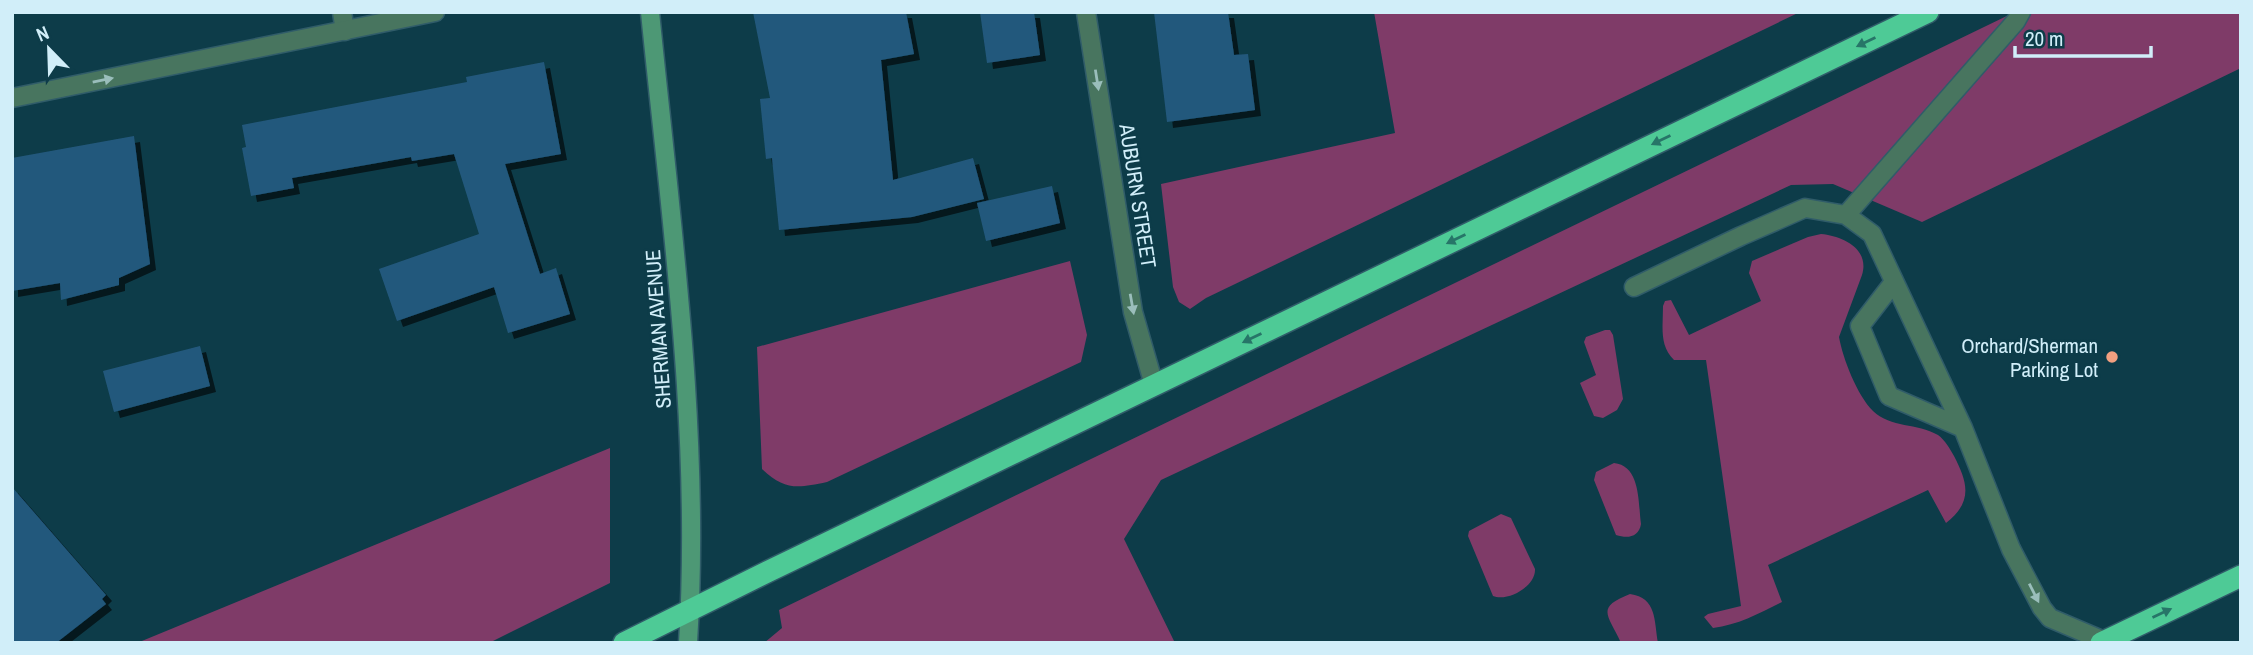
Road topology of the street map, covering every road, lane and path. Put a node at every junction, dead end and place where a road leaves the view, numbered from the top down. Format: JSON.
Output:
{"nodes":[{"id":1,"x":342,"y":12,"type":"edge"},
{"id":2,"x":435,"y":12,"type":"edge"},
{"id":3,"x":650,"y":12,"type":"edge"},
{"id":4,"x":1086,"y":12,"type":"edge"},
{"id":5,"x":1928,"y":12,"type":"edge"},
{"id":6,"x":2021,"y":12,"type":"edge"},
{"id":7,"x":345,"y":31,"type":"junction"},
{"id":8,"x":12,"y":98,"type":"edge"},
{"id":9,"x":1846,"y":215,"type":"junction"},
{"id":10,"x":1894,"y":282,"type":"junction"},
{"id":11,"x":1634,"y":288,"type":"dead end"},
{"id":12,"x":1154,"y":385,"type":"junction"},
{"id":13,"x":1963,"y":428,"type":"junction"},
{"id":14,"x":2241,"y":576,"type":"edge"},
{"id":15,"x":690,"y":610,"type":"junction"},
{"id":16,"x":2102,"y":642,"type":"edge"},
{"id":17,"x":624,"y":643,"type":"edge"},
{"id":18,"x":688,"y":643,"type":"edge"}],
"edges":[{"from":1,"to":7,"type":"street"},
{"from":2,"to":7,"type":"street"},
{"from":3,"to":15,"type":"main road","name":"SHERMAN AVENUE"},
{"from":4,"to":12,"type":"street","name":"AUBURN STREET","one_way":true},
{"from":5,"to":12,"type":"highway","one_way":true},
{"from":6,"to":9,"type":"street"},
{"from":8,"to":7,"type":"street","one_way":true},
{"from":9,"to":10,"type":"street"},
{"from":9,"to":11,"type":"street"},
{"from":10,"to":13,"type":"street"},
{"from":10,"to":13,"type":"street"},
{"from":12,"to":15,"type":"highway"},
{"from":13,"to":16,"type":"street","one_way":true},
{"from":16,"to":14,"type":"highway","one_way":true},
{"from":15,"to":17,"type":"highway"},
{"from":15,"to":18,"type":"main road","name":"SHERMAN AVENUE"}]}
